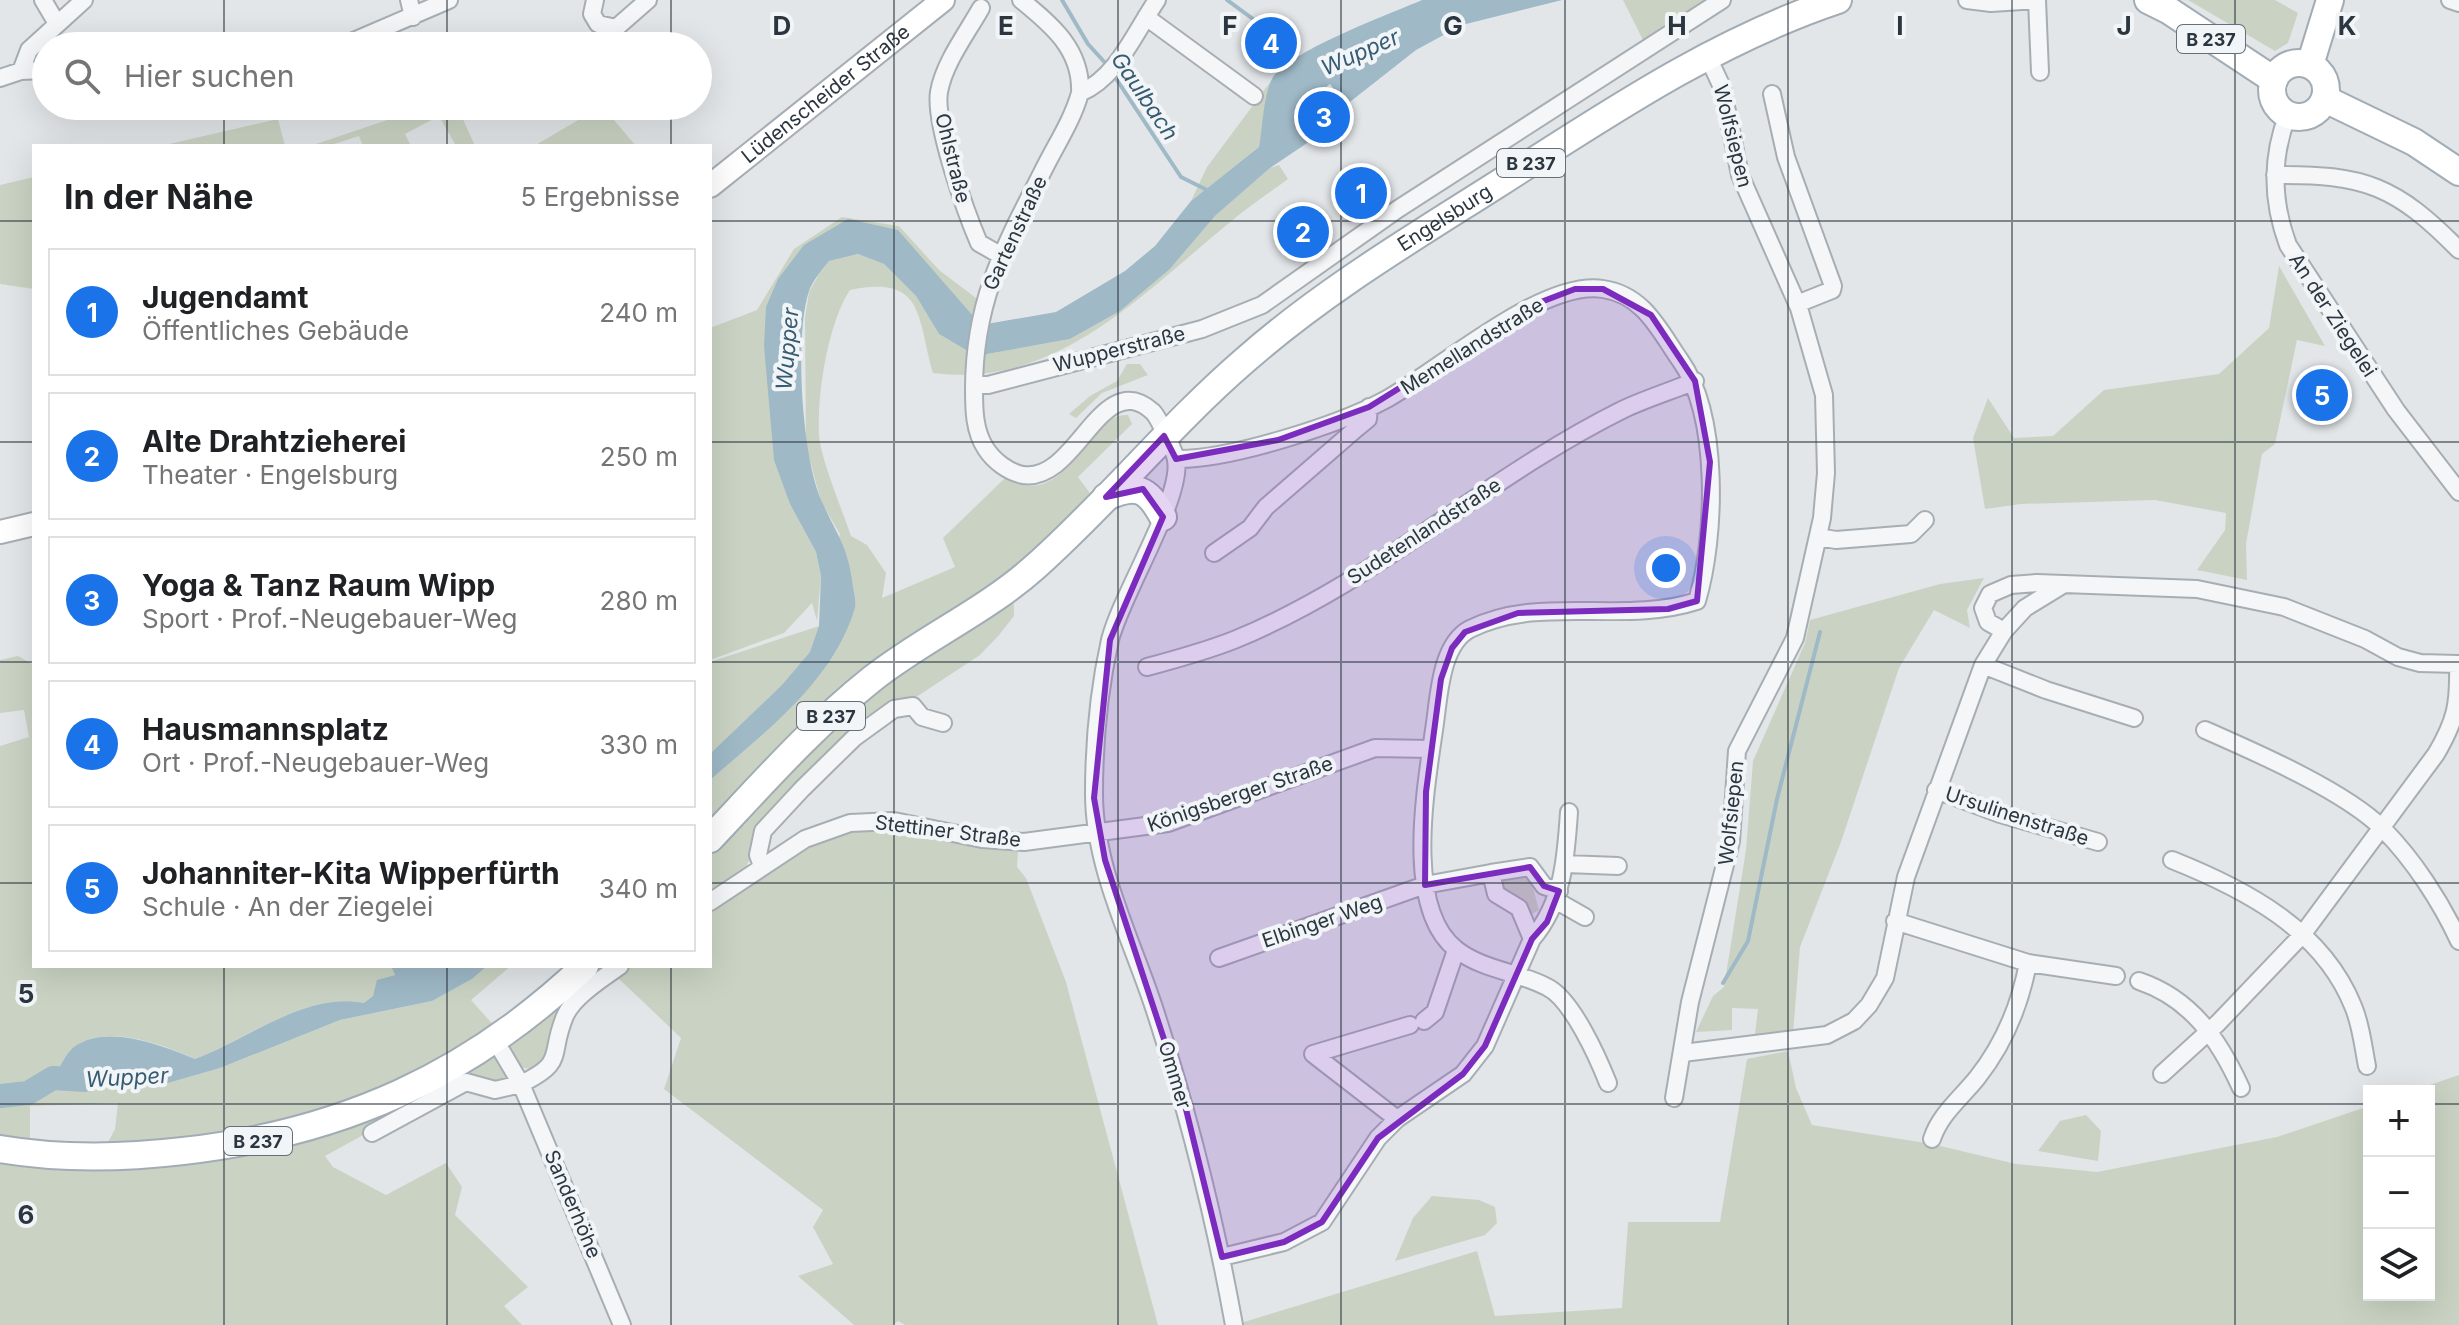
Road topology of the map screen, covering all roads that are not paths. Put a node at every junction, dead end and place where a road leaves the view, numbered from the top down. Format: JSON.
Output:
{"nodes":[{"id":1,"x":43,"y":0,"type":"edge"},
{"id":2,"x":84,"y":0,"type":"edge"},
{"id":3,"x":449,"y":0,"type":"edge"},
{"id":4,"x":595,"y":0,"type":"edge"},
{"id":5,"x":648,"y":0,"type":"edge"},
{"id":6,"x":943,"y":0,"type":"edge"},
{"id":7,"x":1021,"y":0,"type":"edge"},
{"id":8,"x":1157,"y":0,"type":"edge"},
{"id":9,"x":1722,"y":0,"type":"edge"},
{"id":10,"x":1838,"y":0,"type":"edge"},
{"id":11,"x":1967,"y":0,"type":"edge"},
{"id":12,"x":2148,"y":0,"type":"edge"},
{"id":13,"x":2330,"y":0,"type":"edge"},
{"id":14,"x":2450,"y":0,"type":"edge"},
{"id":15,"x":2459,"y":3,"type":"edge"},
{"id":16,"x":411,"y":8,"type":"edge"},
{"id":17,"x":981,"y":8,"type":"dead end"},
{"id":18,"x":1146,"y":17,"type":"junction"},
{"id":19,"x":56,"y":22,"type":"junction"},
{"id":20,"x":46,"y":32,"type":"edge"},
{"id":21,"x":367,"y":32,"type":"edge"},
{"id":22,"x":32,"y":47,"type":"edge"},
{"id":23,"x":1707,"y":55,"type":"junction"},
{"id":24,"x":2310,"y":65,"type":"junction"},
{"id":25,"x":21,"y":71,"type":"junction"},
{"id":26,"x":32,"y":71,"type":"edge"},
{"id":27,"x":2040,"y":72,"type":"dead end"},
{"id":28,"x":0,"y":78,"type":"edge"},
{"id":29,"x":2274,"y":80,"type":"junction"},
{"id":30,"x":1080,"y":93,"type":"junction"},
{"id":31,"x":1772,"y":94,"type":"dead end"},
{"id":32,"x":1254,"y":96,"type":"dead end"},
{"id":33,"x":2325,"y":99,"type":"junction"},
{"id":34,"x":2288,"y":114,"type":"junction"},
{"id":35,"x":2459,"y":172,"type":"edge"},
{"id":36,"x":2275,"y":175,"type":"junction"},
{"id":37,"x":712,"y":184,"type":"edge"},
{"id":38,"x":2459,"y":250,"type":"edge"},
{"id":39,"x":1000,"y":255,"type":"junction"},
{"id":40,"x":1797,"y":304,"type":"junction"},
{"id":41,"x":1695,"y":381,"type":"junction"},
{"id":42,"x":974,"y":385,"type":"junction"},
{"id":43,"x":1369,"y":407,"type":"junction"},
{"id":44,"x":1166,"y":438,"type":"junction"},
{"id":45,"x":2459,"y":492,"type":"edge"},
{"id":46,"x":1106,"y":497,"type":"junction"},
{"id":47,"x":1163,"y":517,"type":"junction"},
{"id":48,"x":1925,"y":520,"type":"dead end"},
{"id":49,"x":32,"y":524,"type":"edge"},
{"id":50,"x":0,"y":532,"type":"edge"},
{"id":51,"x":1818,"y":537,"type":"junction"},
{"id":52,"x":1214,"y":553,"type":"dead end"},
{"id":53,"x":2061,"y":586,"type":"junction"},
{"id":54,"x":2004,"y":631,"type":"junction"},
{"id":55,"x":2458,"y":664,"type":"edge"},
{"id":56,"x":1983,"y":665,"type":"junction"},
{"id":57,"x":1147,"y":667,"type":"dead end"},
{"id":58,"x":2134,"y":718,"type":"dead end"},
{"id":59,"x":943,"y":723,"type":"dead end"},
{"id":60,"x":2456,"y":726,"type":"edge"},
{"id":61,"x":2205,"y":730,"type":"dead end"},
{"id":62,"x":1431,"y":749,"type":"junction"},
{"id":63,"x":1936,"y":790,"type":"junction"},
{"id":64,"x":1569,"y":812,"type":"dead end"},
{"id":65,"x":2381,"y":827,"type":"junction"},
{"id":66,"x":1097,"y":830,"type":"junction"},
{"id":67,"x":712,"y":837,"type":"edge"},
{"id":68,"x":2098,"y":842,"type":"dead end"},
{"id":69,"x":2172,"y":860,"type":"dead end"},
{"id":70,"x":1566,"y":864,"type":"junction"},
{"id":71,"x":762,"y":866,"type":"junction"},
{"id":72,"x":1618,"y":866,"type":"dead end"},
{"id":73,"x":1491,"y":873,"type":"junction"},
{"id":74,"x":1425,"y":885,"type":"junction"},
{"id":75,"x":1557,"y":896,"type":"junction"},
{"id":76,"x":712,"y":901,"type":"edge"},
{"id":77,"x":1585,"y":917,"type":"dead end"},
{"id":78,"x":1895,"y":921,"type":"junction"},
{"id":79,"x":2302,"y":935,"type":"junction"},
{"id":80,"x":1532,"y":939,"type":"junction"},
{"id":81,"x":2459,"y":941,"type":"edge"},
{"id":82,"x":1456,"y":950,"type":"junction"},
{"id":83,"x":1219,"y":958,"type":"dead end"},
{"id":84,"x":2028,"y":963,"type":"junction"},
{"id":85,"x":583,"y":968,"type":"edge"},
{"id":86,"x":618,"y":968,"type":"edge"},
{"id":87,"x":1515,"y":975,"type":"junction"},
{"id":88,"x":2116,"y":976,"type":"dead end"},
{"id":89,"x":2139,"y":981,"type":"dead end"},
{"id":90,"x":2210,"y":1031,"type":"junction"},
{"id":91,"x":495,"y":1040,"type":"junction"},
{"id":92,"x":1683,"y":1053,"type":"junction"},
{"id":93,"x":2367,"y":1066,"type":"dead end"},
{"id":94,"x":2162,"y":1074,"type":"dead end"},
{"id":95,"x":1608,"y":1083,"type":"dead end"},
{"id":96,"x":521,"y":1084,"type":"junction"},
{"id":97,"x":2241,"y":1088,"type":"dead end"},
{"id":98,"x":1674,"y":1098,"type":"dead end"},
{"id":99,"x":1397,"y":1119,"type":"junction"},
{"id":100,"x":372,"y":1133,"type":"dead end"},
{"id":101,"x":1932,"y":1139,"type":"dead end"},
{"id":102,"x":0,"y":1149,"type":"edge"},
{"id":103,"x":1222,"y":1257,"type":"junction"},
{"id":104,"x":622,"y":1325,"type":"edge"},
{"id":105,"x":1234,"y":1325,"type":"edge"}],
"edges":[{"from":1,"to":19,"type":"street"},
{"from":2,"to":19,"type":"street"},
{"from":3,"to":16,"type":"street"},
{"from":4,"to":5,"type":"street"},
{"from":6,"to":37,"type":"main road","name":"Lüdenscheider Straße"},
{"from":7,"to":30,"type":"street"},
{"from":8,"to":18,"type":"street"},
{"from":9,"to":42,"type":"street","name":"Wupperstraße"},
{"from":10,"to":23,"type":"main road","name":"Engelsburg","number":"B 237"},
{"from":11,"to":27,"type":"street"},
{"from":12,"to":29,"type":"main road","number":"B 237"},
{"from":13,"to":24,"type":"main road"},
{"from":14,"to":15,"type":"street"},
{"from":16,"to":21,"type":"street"},
{"from":17,"to":39,"type":"street","name":"Ohlstraße"},
{"from":18,"to":30,"type":"street"},
{"from":18,"to":32,"type":"street"},
{"from":19,"to":20,"type":"street"},
{"from":22,"to":25,"type":"street"},
{"from":23,"to":40,"type":"street","name":"Wolfsiepen"},
{"from":23,"to":44,"type":"main road","name":"Engelsburg","number":"B 237"},
{"from":24,"to":29,"type":"main road"},
{"from":24,"to":33,"type":"main road"},
{"from":25,"to":26,"type":"street"},
{"from":25,"to":28,"type":"street"},
{"from":29,"to":34,"type":"main road"},
{"from":30,"to":39,"type":"street","name":"Gartenstraße"},
{"from":31,"to":40,"type":"street"},
{"from":33,"to":34,"type":"main road"},
{"from":33,"to":35,"type":"main road"},
{"from":34,"to":36,"type":"street","name":"An der Ziegelei"},
{"from":36,"to":38,"type":"street"},
{"from":36,"to":45,"type":"street","name":"An der Ziegelei"},
{"from":39,"to":42,"type":"street","name":"Gartenstraße"},
{"from":40,"to":51,"type":"street","name":"Wolfsiepen"},
{"from":41,"to":43,"type":"street","name":"Memellandstraße"},
{"from":41,"to":57,"type":"street","name":"Sudetenlandstraße"},
{"from":41,"to":62,"type":"street","name":"Memellandstraße"},
{"from":42,"to":44,"type":"street","name":"Gartenstraße"},
{"from":43,"to":44,"type":"street","name":"Memellandstraße"},
{"from":43,"to":52,"type":"street","name":"Memellandstraße"},
{"from":44,"to":46,"type":"main road","number":"B 237"},
{"from":44,"to":47,"type":"street"},
{"from":46,"to":47,"type":"main road"},
{"from":46,"to":67,"type":"main road","number":"B 237"},
{"from":47,"to":66,"type":"street"},
{"from":48,"to":51,"type":"street"},
{"from":49,"to":50,"type":"main road"},
{"from":51,"to":92,"type":"street","name":"Wolfsiepen"},
{"from":53,"to":54,"type":"street","name":"Ursulinenstraße"},
{"from":53,"to":54,"type":"street","name":"Ursulinenstraße"},
{"from":53,"to":55,"type":"street","name":"Ursulinenstraße"},
{"from":54,"to":56,"type":"street","name":"Ursulinenstraße"},
{"from":55,"to":60,"type":"street"},
{"from":56,"to":58,"type":"street"},
{"from":56,"to":63,"type":"street","name":"Ursulinenstraße"},
{"from":59,"to":71,"type":"street"},
{"from":60,"to":65,"type":"street"},
{"from":61,"to":65,"type":"street"},
{"from":62,"to":66,"type":"street","name":"Königsberger Straße"},
{"from":62,"to":74,"type":"street"},
{"from":63,"to":68,"type":"street","name":"Ursulinenstraße"},
{"from":63,"to":78,"type":"street","name":"Ursulinenstraße"},
{"from":64,"to":70,"type":"street"},
{"from":65,"to":79,"type":"street"},
{"from":65,"to":81,"type":"street"},
{"from":66,"to":71,"type":"street","name":"Stettiner Straße"},
{"from":66,"to":103,"type":"street","name":"Ommer"},
{"from":69,"to":79,"type":"street"},
{"from":70,"to":72,"type":"street"},
{"from":70,"to":75,"type":"street"},
{"from":71,"to":76,"type":"street","name":"Stettiner Straße"},
{"from":73,"to":74,"type":"street","name":"Elbinger Weg"},
{"from":73,"to":75,"type":"street","name":"Elbinger Weg"},
{"from":73,"to":80,"type":"street"},
{"from":74,"to":82,"type":"street"},
{"from":74,"to":83,"type":"street","name":"Elbinger Weg"},
{"from":75,"to":77,"type":"street","name":"Elbinger Weg"},
{"from":75,"to":80,"type":"street"},
{"from":78,"to":84,"type":"street"},
{"from":78,"to":92,"type":"street","name":"Ursulinenstraße"},
{"from":79,"to":90,"type":"street"},
{"from":79,"to":93,"type":"street"},
{"from":80,"to":87,"type":"street"},
{"from":82,"to":87,"type":"street"},
{"from":82,"to":99,"type":"street"},
{"from":84,"to":88,"type":"street"},
{"from":84,"to":101,"type":"street"},
{"from":85,"to":91,"type":"main road","number":"B 237"},
{"from":86,"to":96,"type":"street"},
{"from":87,"to":95,"type":"street"},
{"from":87,"to":99,"type":"street"},
{"from":89,"to":90,"type":"street"},
{"from":90,"to":94,"type":"street"},
{"from":90,"to":97,"type":"street"},
{"from":91,"to":96,"type":"street"},
{"from":91,"to":102,"type":"main road","number":"B 237"},
{"from":92,"to":98,"type":"street","name":"Wolfsiepen"},
{"from":96,"to":100,"type":"street"},
{"from":96,"to":104,"type":"street","name":"Sanderhöhe"},
{"from":99,"to":103,"type":"street"},
{"from":103,"to":105,"type":"street","name":"Ommer"}]}
